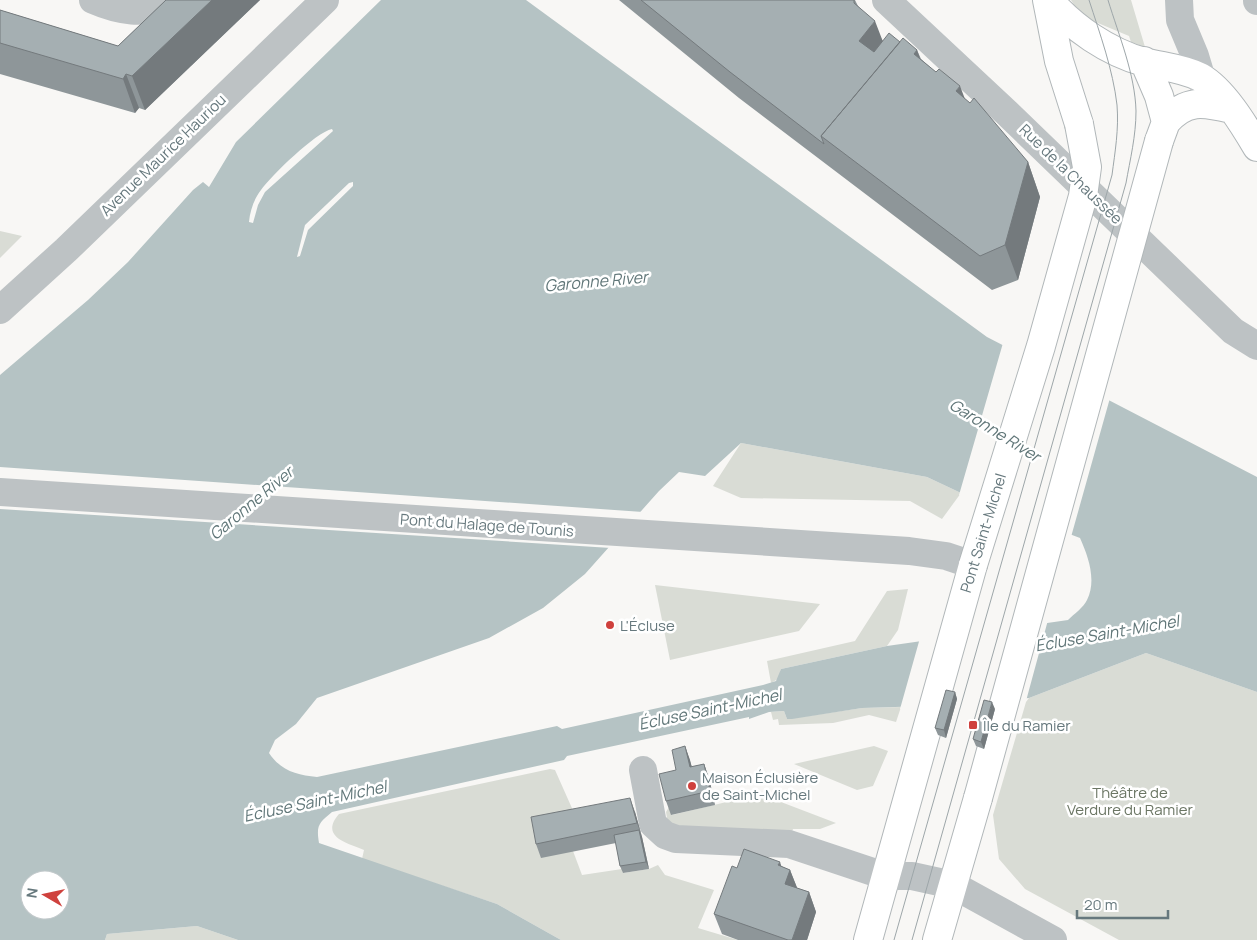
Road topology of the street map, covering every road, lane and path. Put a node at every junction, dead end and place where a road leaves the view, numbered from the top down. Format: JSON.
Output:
{"nodes":[{"id":1,"x":93,"y":0,"type":"edge"},
{"id":2,"x":168,"y":0,"type":"edge"},
{"id":3,"x":325,"y":0,"type":"edge"},
{"id":4,"x":886,"y":0,"type":"edge"},
{"id":5,"x":1048,"y":0,"type":"edge"},
{"id":6,"x":1179,"y":0,"type":"edge"},
{"id":7,"x":1144,"y":61,"type":"junction"},
{"id":8,"x":1200,"y":77,"type":"junction"},
{"id":9,"x":1221,"y":106,"type":"junction"},
{"id":10,"x":1163,"y":132,"type":"junction"},
{"id":11,"x":1257,"y":147,"type":"edge"},
{"id":12,"x":0,"y":310,"type":"edge"},
{"id":13,"x":1257,"y":346,"type":"edge"},
{"id":14,"x":0,"y":492,"type":"edge"},
{"id":15,"x":973,"y":565,"type":"junction"},
{"id":16,"x":642,"y":770,"type":"dead end"},
{"id":17,"x":885,"y":876,"type":"junction"},
{"id":18,"x":953,"y":885,"type":"junction"},
{"id":19,"x":868,"y":940,"type":"edge"},
{"id":20,"x":937,"y":940,"type":"edge"},
{"id":21,"x":1053,"y":940,"type":"edge"}],
"edges":[{"from":1,"to":2,"type":"street"},
{"from":3,"to":12,"type":"street","name":"Avenue Maurice Hauriou"},
{"from":4,"to":13,"type":"street","name":"Rue de la Chaussée"},
{"from":5,"to":7,"type":"main road"},
{"from":5,"to":15,"type":"main road","name":"Pont Saint-Michel","bridge":true},
{"from":6,"to":8,"type":"street"},
{"from":7,"to":8,"type":"main road"},
{"from":7,"to":10,"type":"main road"},
{"from":8,"to":9,"type":"main road"},
{"from":9,"to":10,"type":"main road"},
{"from":9,"to":11,"type":"main road"},
{"from":10,"to":18,"type":"main road","bridge":true},
{"from":14,"to":15,"type":"street","name":"Pont du Halage de Tounis"},
{"from":15,"to":17,"type":"main road","name":"Pont Saint-Michel"},
{"from":16,"to":17,"type":"street"},
{"from":17,"to":18,"type":"street"},
{"from":17,"to":19,"type":"main road","name":"Pont Saint-Michel"},
{"from":18,"to":20,"type":"main road"},
{"from":18,"to":21,"type":"street"}]}
